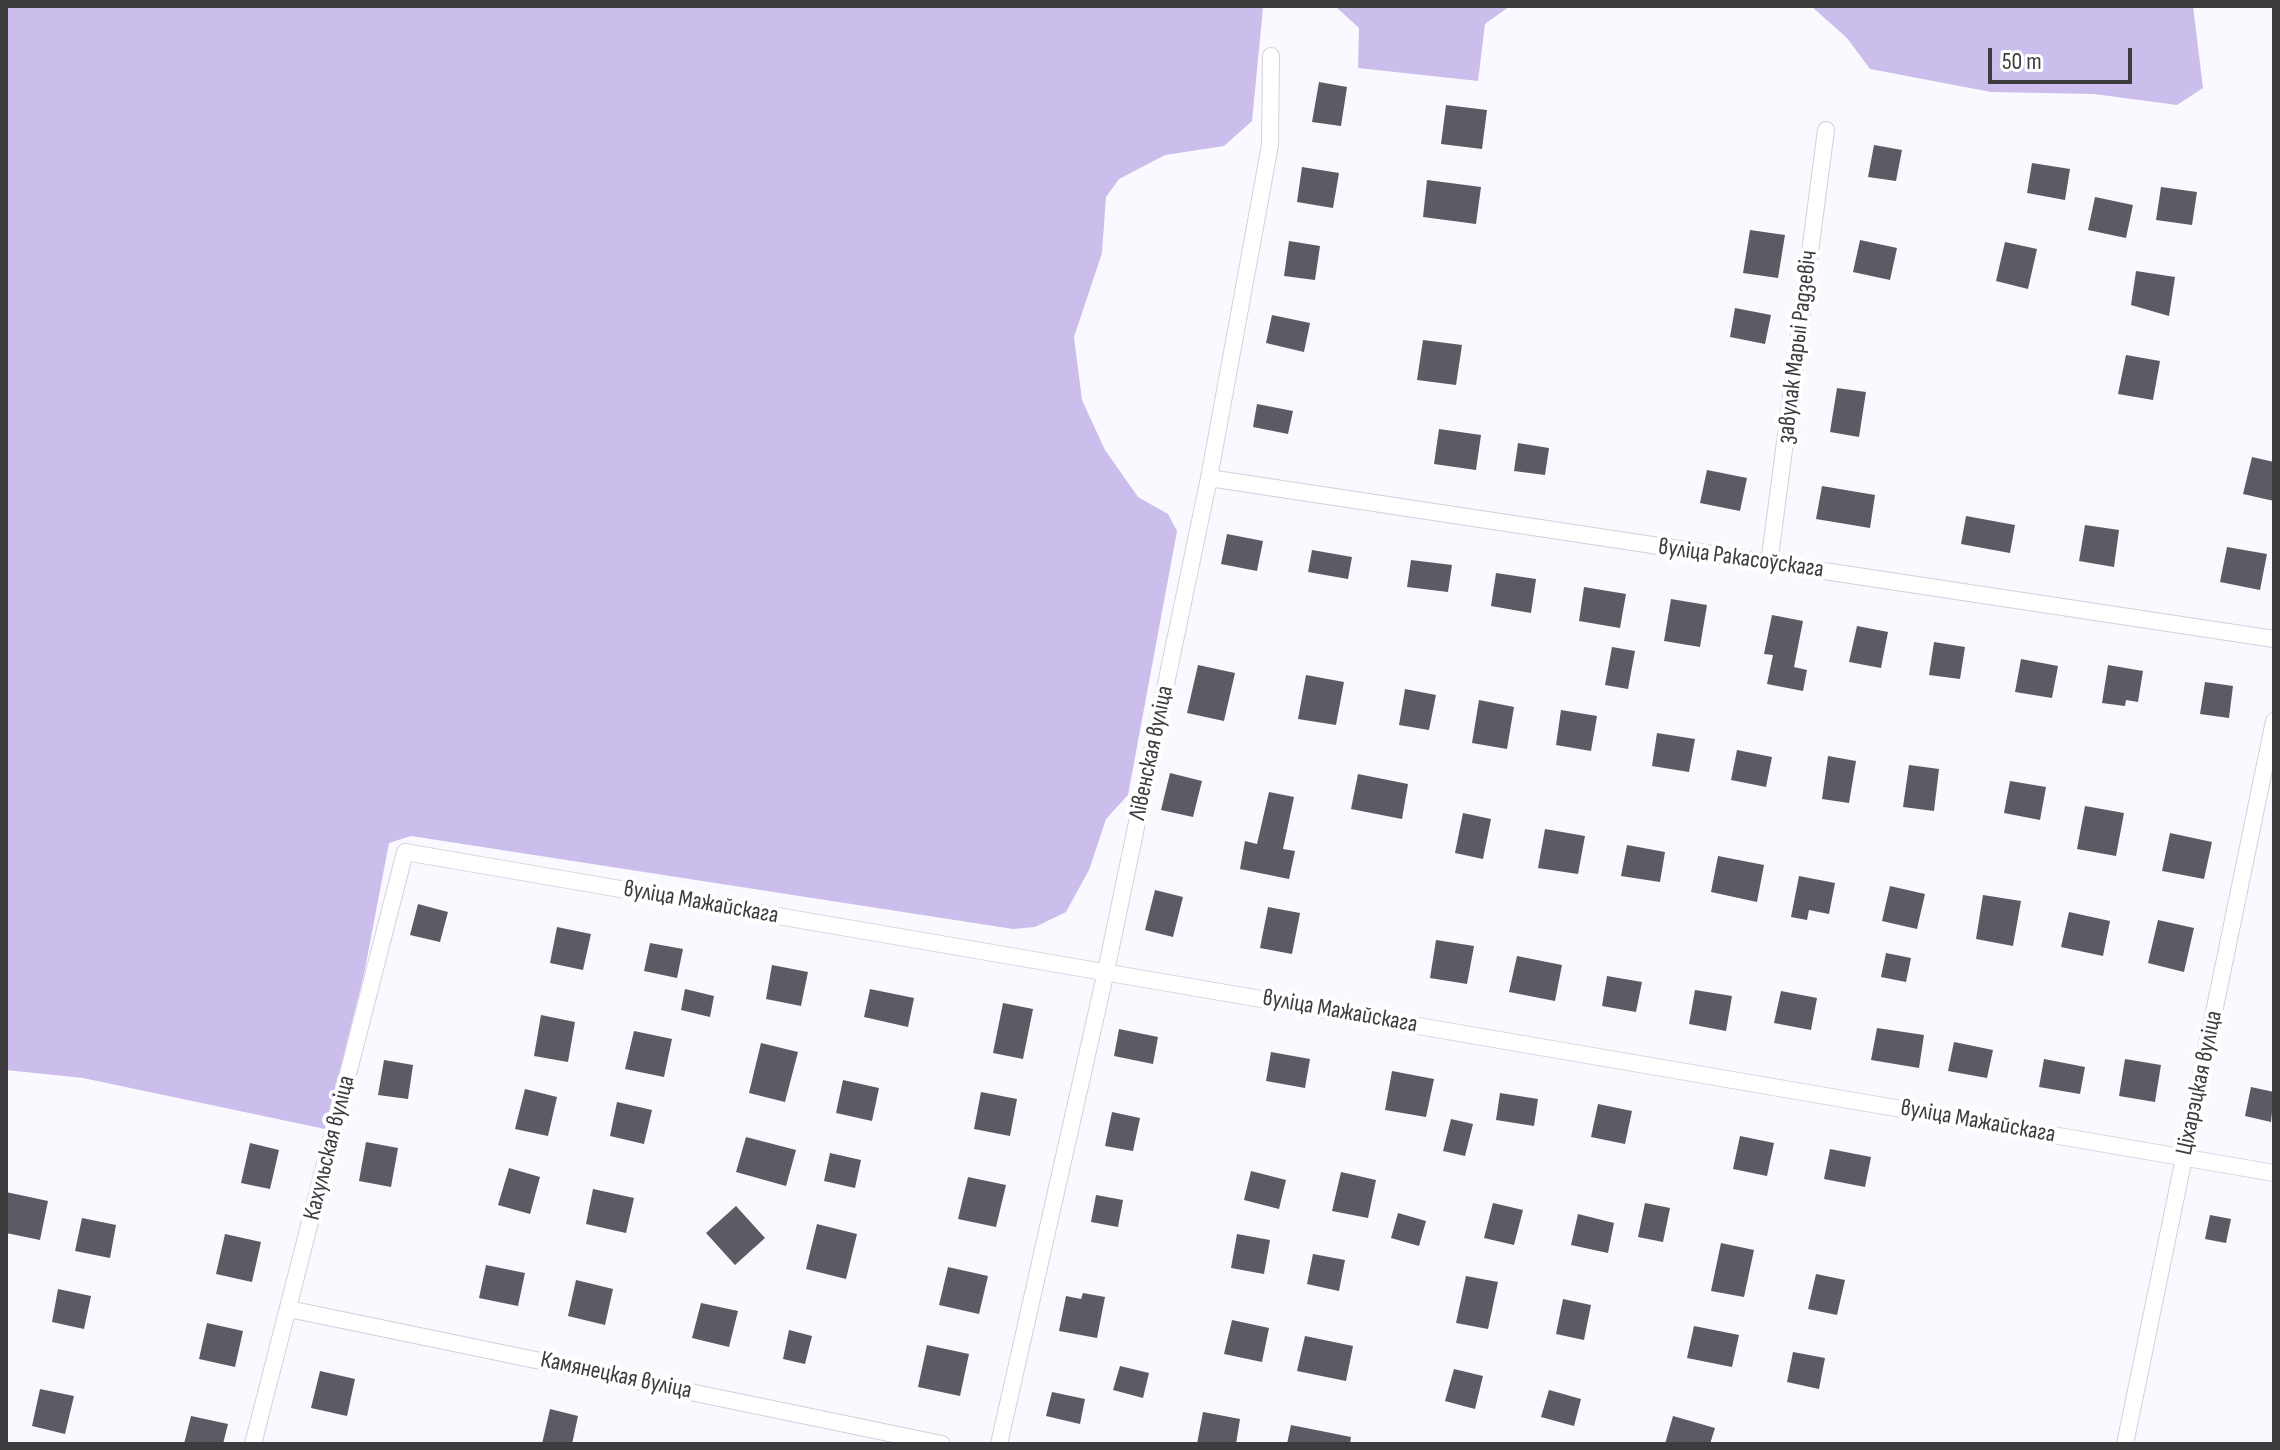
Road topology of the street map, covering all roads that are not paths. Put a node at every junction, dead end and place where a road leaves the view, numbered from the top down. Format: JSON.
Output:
{"nodes":[{"id":1,"x":1271,"y":56,"type":"dead end"},
{"id":2,"x":1826,"y":130,"type":"dead end"},
{"id":3,"x":1209,"y":478,"type":"junction"},
{"id":4,"x":1769,"y":564,"type":"junction"},
{"id":5,"x":2274,"y":639,"type":"edge"},
{"id":6,"x":2274,"y":721,"type":"edge"},
{"id":7,"x":405,"y":852,"type":"joint"},
{"id":8,"x":1106,"y":971,"type":"junction"},
{"id":9,"x":2185,"y":1157,"type":"junction"},
{"id":10,"x":2274,"y":1173,"type":"edge"},
{"id":11,"x":289,"y":1309,"type":"junction"},
{"id":12,"x":253,"y":1444,"type":"edge"},
{"id":13,"x":942,"y":1444,"type":"edge"},
{"id":14,"x":999,"y":1444,"type":"edge"},
{"id":15,"x":2125,"y":1444,"type":"edge"}],
"edges":[{"from":1,"to":3,"type":"street","name":"Лівенская вуліца"},
{"from":2,"to":4,"type":"street","name":"завулак Марыі Радзевіч"},
{"from":3,"to":4,"type":"street","name":"вуліца Ракасоўскага"},
{"from":3,"to":8,"type":"street","name":"Лівенская вуліца"},
{"from":4,"to":5,"type":"street","name":"вуліца Ракасоўскага"},
{"from":6,"to":9,"type":"street","name":"Ціхарэцкая вуліца"},
{"from":7,"to":8,"type":"street","name":"вуліца Мажайскага"},
{"from":7,"to":11,"type":"street","name":"Кахульская вуліца"},
{"from":8,"to":9,"type":"street","name":"вуліца Мажайскага"},
{"from":8,"to":14,"type":"street","name":"Лівенская вуліца"},
{"from":9,"to":10,"type":"street","name":"вуліца Мажайскага"},
{"from":9,"to":15,"type":"street","name":"Ціхарэцкая вуліца"},
{"from":11,"to":12,"type":"street","name":"Кахульская вуліца"},
{"from":11,"to":13,"type":"street","name":"Камянецкая вуліца"}]}
